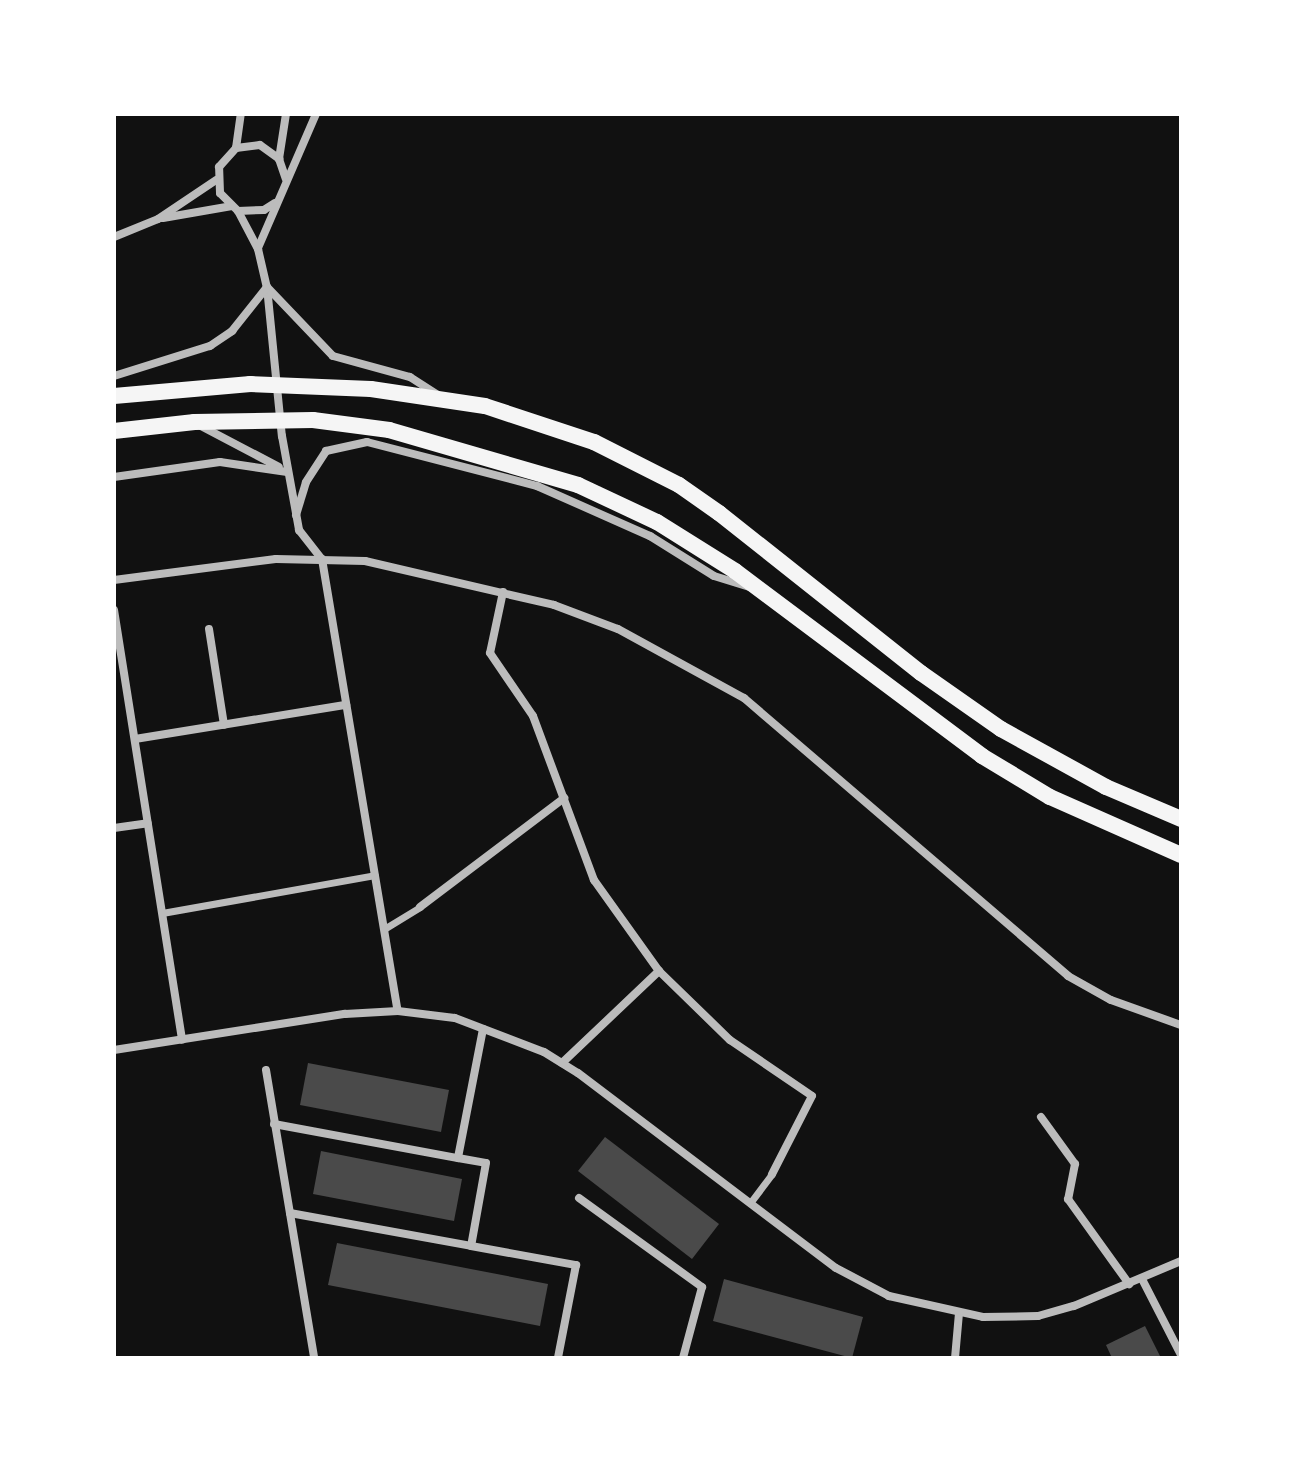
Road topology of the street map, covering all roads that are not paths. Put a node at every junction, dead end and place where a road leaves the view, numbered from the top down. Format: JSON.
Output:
{"nodes":[{"id":1,"x":241,"y":114,"type":"edge"},
{"id":2,"x":286,"y":114,"type":"edge"},
{"id":3,"x":316,"y":114,"type":"edge"},
{"id":4,"x":236,"y":148,"type":"junction"},
{"id":5,"x":279,"y":159,"type":"junction"},
{"id":6,"x":286,"y":179,"type":"junction"},
{"id":7,"x":216,"y":180,"type":"junction"},
{"id":8,"x":275,"y":203,"type":"junction"},
{"id":9,"x":235,"y":208,"type":"junction"},
{"id":10,"x":158,"y":219,"type":"junction"},
{"id":11,"x":114,"y":237,"type":"edge"},
{"id":12,"x":258,"y":249,"type":"junction"},
{"id":13,"x":267,"y":287,"type":"junction"},
{"id":14,"x":114,"y":376,"type":"edge"},
{"id":15,"x":277,"y":384,"type":"junction"},
{"id":16,"x":114,"y":396,"type":"edge"},
{"id":17,"x":442,"y":398,"type":"junction"},
{"id":18,"x":280,"y":419,"type":"junction"},
{"id":19,"x":194,"y":422,"type":"junction"},
{"id":20,"x":114,"y":431,"type":"edge"},
{"id":21,"x":287,"y":472,"type":"junction"},
{"id":22,"x":114,"y":477,"type":"edge"},
{"id":23,"x":296,"y":516,"type":"junction"},
{"id":24,"x":322,"y":559,"type":"junction"},
{"id":25,"x":114,"y":580,"type":"edge"},
{"id":26,"x":503,"y":592,"type":"junction"},
{"id":27,"x":766,"y":592,"type":"junction"},
{"id":28,"x":114,"y":610,"type":"edge"},
{"id":29,"x":209,"y":629,"type":"dead end"},
{"id":30,"x":346,"y":705,"type":"junction"},
{"id":31,"x":224,"y":725,"type":"junction"},
{"id":32,"x":135,"y":739,"type":"junction"},
{"id":33,"x":564,"y":798,"type":"junction"},
{"id":34,"x":1181,"y":819,"type":"edge"},
{"id":35,"x":148,"y":823,"type":"junction"},
{"id":36,"x":114,"y":828,"type":"edge"},
{"id":37,"x":1181,"y":855,"type":"edge"},
{"id":38,"x":375,"y":875,"type":"junction"},
{"id":39,"x":420,"y":907,"type":"joint"},
{"id":40,"x":162,"y":913,"type":"junction"},
{"id":41,"x":384,"y":929,"type":"junction"},
{"id":42,"x":659,"y":971,"type":"junction"},
{"id":43,"x":398,"y":1011,"type":"junction"},
{"id":44,"x":1181,"y":1025,"type":"edge"},
{"id":45,"x":483,"y":1029,"type":"junction"},
{"id":46,"x":182,"y":1040,"type":"junction"},
{"id":47,"x":114,"y":1050,"type":"edge"},
{"id":48,"x":562,"y":1063,"type":"junction"},
{"id":49,"x":266,"y":1070,"type":"dead end"},
{"id":50,"x":1041,"y":1117,"type":"dead end"},
{"id":51,"x":274,"y":1124,"type":"junction"},
{"id":52,"x":458,"y":1158,"type":"junction"},
{"id":53,"x":772,"y":1174,"type":"joint"},
{"id":54,"x":579,"y":1198,"type":"dead end"},
{"id":55,"x":750,"y":1203,"type":"junction"},
{"id":56,"x":290,"y":1213,"type":"junction"},
{"id":57,"x":471,"y":1246,"type":"junction"},
{"id":58,"x":1181,"y":1261,"type":"edge"},
{"id":59,"x":1142,"y":1279,"type":"junction"},
{"id":60,"x":1129,"y":1284,"type":"junction"},
{"id":61,"x":959,"y":1313,"type":"junction"},
{"id":62,"x":1181,"y":1355,"type":"edge"},
{"id":63,"x":314,"y":1358,"type":"edge"},
{"id":64,"x":558,"y":1358,"type":"edge"},
{"id":65,"x":683,"y":1358,"type":"edge"},
{"id":66,"x":955,"y":1358,"type":"edge"}],
"edges":[{"from":1,"to":4,"type":"street"},
{"from":2,"to":5,"type":"street"},
{"from":3,"to":6,"type":"street"},
{"from":4,"to":5,"type":"street"},
{"from":4,"to":7,"type":"street"},
{"from":5,"to":6,"type":"street"},
{"from":6,"to":8,"type":"street"},
{"from":7,"to":9,"type":"street"},
{"from":7,"to":10,"type":"street"},
{"from":8,"to":9,"type":"street"},
{"from":8,"to":12,"type":"street"},
{"from":9,"to":10,"type":"street"},
{"from":9,"to":12,"type":"street"},
{"from":10,"to":11,"type":"street"},
{"from":12,"to":13,"type":"street"},
{"from":13,"to":14,"type":"street"},
{"from":13,"to":15,"type":"street"},
{"from":13,"to":17,"type":"street"},
{"from":15,"to":16,"type":"main road"},
{"from":15,"to":17,"type":"main road"},
{"from":15,"to":18,"type":"street"},
{"from":17,"to":34,"type":"main road"},
{"from":18,"to":19,"type":"main road"},
{"from":18,"to":21,"type":"street"},
{"from":18,"to":27,"type":"main road"},
{"from":19,"to":20,"type":"main road"},
{"from":19,"to":21,"type":"street"},
{"from":21,"to":22,"type":"street"},
{"from":21,"to":23,"type":"street"},
{"from":23,"to":24,"type":"street"},
{"from":23,"to":27,"type":"street"},
{"from":24,"to":25,"type":"street"},
{"from":24,"to":26,"type":"street"},
{"from":24,"to":30,"type":"street"},
{"from":26,"to":33,"type":"street"},
{"from":26,"to":44,"type":"street"},
{"from":27,"to":37,"type":"main road"},
{"from":28,"to":32,"type":"street"},
{"from":29,"to":31,"type":"street"},
{"from":30,"to":31,"type":"street"},
{"from":30,"to":38,"type":"street"},
{"from":31,"to":32,"type":"street"},
{"from":32,"to":35,"type":"street"},
{"from":33,"to":39,"type":"street"},
{"from":33,"to":42,"type":"street"},
{"from":35,"to":36,"type":"street"},
{"from":35,"to":40,"type":"street"},
{"from":38,"to":40,"type":"street"},
{"from":38,"to":41,"type":"street"},
{"from":39,"to":41,"type":"street"},
{"from":40,"to":46,"type":"street"},
{"from":41,"to":43,"type":"street"},
{"from":42,"to":48,"type":"street"},
{"from":42,"to":53,"type":"street"},
{"from":43,"to":45,"type":"street"},
{"from":43,"to":46,"type":"street"},
{"from":45,"to":48,"type":"street"},
{"from":45,"to":52,"type":"street"},
{"from":46,"to":47,"type":"street"},
{"from":48,"to":55,"type":"street"},
{"from":49,"to":51,"type":"street"},
{"from":50,"to":60,"type":"street"},
{"from":51,"to":52,"type":"street"},
{"from":51,"to":56,"type":"street"},
{"from":52,"to":57,"type":"street"},
{"from":53,"to":55,"type":"street"},
{"from":54,"to":65,"type":"street"},
{"from":55,"to":61,"type":"street"},
{"from":56,"to":57,"type":"street"},
{"from":56,"to":63,"type":"street"},
{"from":57,"to":64,"type":"street"},
{"from":58,"to":59,"type":"street"},
{"from":59,"to":60,"type":"street"},
{"from":59,"to":62,"type":"street"},
{"from":60,"to":61,"type":"street"},
{"from":61,"to":66,"type":"street"}]}
